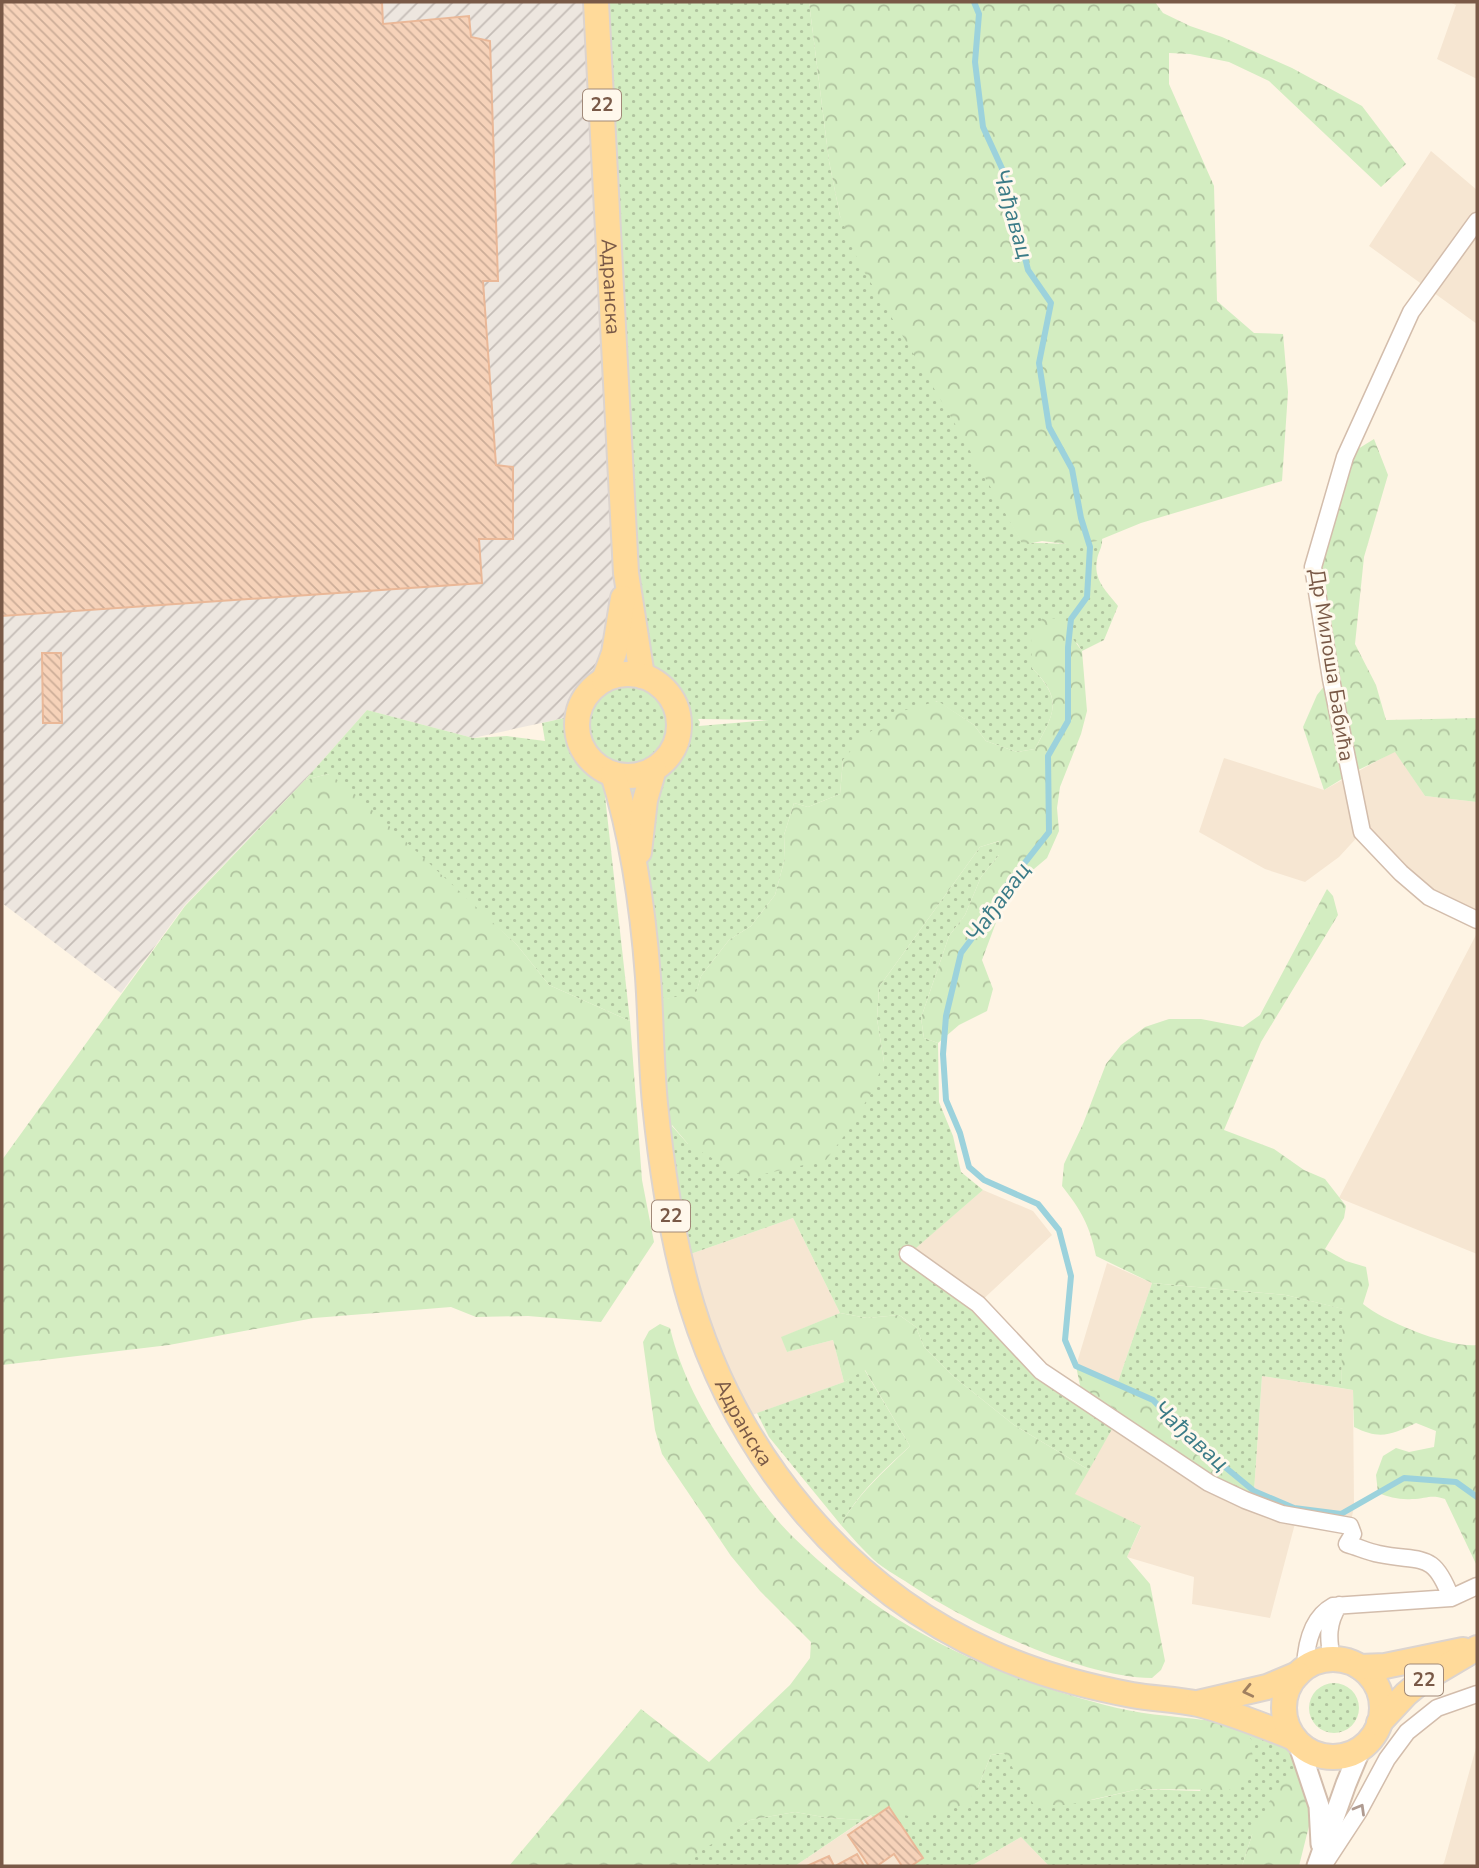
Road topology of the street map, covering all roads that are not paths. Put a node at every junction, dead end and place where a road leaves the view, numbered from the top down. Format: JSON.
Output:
{"nodes":[{"id":1,"x":597,"y":2,"type":"edge"},
{"id":2,"x":1477,"y":221,"type":"edge"},
{"id":3,"x":626,"y":573,"type":"junction"},
{"id":4,"x":642,"y":676,"type":"junction"},
{"id":5,"x":604,"y":680,"type":"junction"},
{"id":6,"x":654,"y":769,"type":"junction"},
{"id":7,"x":613,"y":774,"type":"junction"},
{"id":8,"x":636,"y":881,"type":"junction"},
{"id":9,"x":1477,"y":920,"type":"edge"},
{"id":10,"x":908,"y":1254,"type":"dead end"},
{"id":11,"x":1477,"y":1586,"type":"edge"},
{"id":12,"x":1451,"y":1598,"type":"junction"},
{"id":13,"x":1339,"y":1605,"type":"junction"},
{"id":14,"x":1477,"y":1648,"type":"edge"},
{"id":15,"x":1332,"y":1659,"type":"junction"},
{"id":16,"x":1360,"y":1667,"type":"junction"},
{"id":17,"x":1301,"y":1670,"type":"junction"},
{"id":18,"x":1477,"y":1694,"type":"edge"},
{"id":19,"x":1197,"y":1703,"type":"junction"},
{"id":20,"x":1379,"y":1723,"type":"junction"},
{"id":21,"x":1295,"y":1740,"type":"junction"},
{"id":22,"x":1361,"y":1748,"type":"junction"},
{"id":23,"x":1320,"y":1861,"type":"edge"}],
"edges":[{"from":1,"to":3,"type":"main road","name":"Адранска","number":"22"},
{"from":2,"to":9,"type":"street","name":"Др Милоша Бабића"},
{"from":3,"to":4,"type":"main road","name":"Адранска","number":"22"},
{"from":3,"to":5,"type":"main road","name":"Адранска","number":"22"},
{"from":4,"to":5,"type":"main road"},
{"from":4,"to":6,"type":"main road","number":"22"},
{"from":5,"to":7,"type":"main road","number":"22"},
{"from":6,"to":7,"type":"main road"},
{"from":6,"to":8,"type":"main road","name":"Адранска","number":"22"},
{"from":7,"to":8,"type":"main road","name":"Адранска","number":"22"},
{"from":8,"to":19,"type":"main road","name":"Адранска","number":"22"},
{"from":10,"to":12,"type":"street"},
{"from":11,"to":12,"type":"street"},
{"from":12,"to":13,"type":"street"},
{"from":13,"to":15,"type":"street"},
{"from":13,"to":17,"type":"street"},
{"from":14,"to":16,"type":"main road","number":"22"},
{"from":14,"to":20,"type":"main road","number":"22"},
{"from":15,"to":16,"type":"main road","number":"22"},
{"from":15,"to":17,"type":"main road","number":"22"},
{"from":16,"to":20,"type":"main road","number":"22"},
{"from":17,"to":19,"type":"main road","name":"Адранска","number":"22","one_way":true},
{"from":17,"to":21,"type":"main road"},
{"from":23,"to":18,"type":"street","one_way":true},
{"from":19,"to":21,"type":"main road","name":"Адранска","number":"22"},
{"from":20,"to":22,"type":"main road","number":"22"},
{"from":21,"to":22,"type":"main road","number":"22"},
{"from":21,"to":23,"type":"street"},
{"from":22,"to":23,"type":"street"}]}
